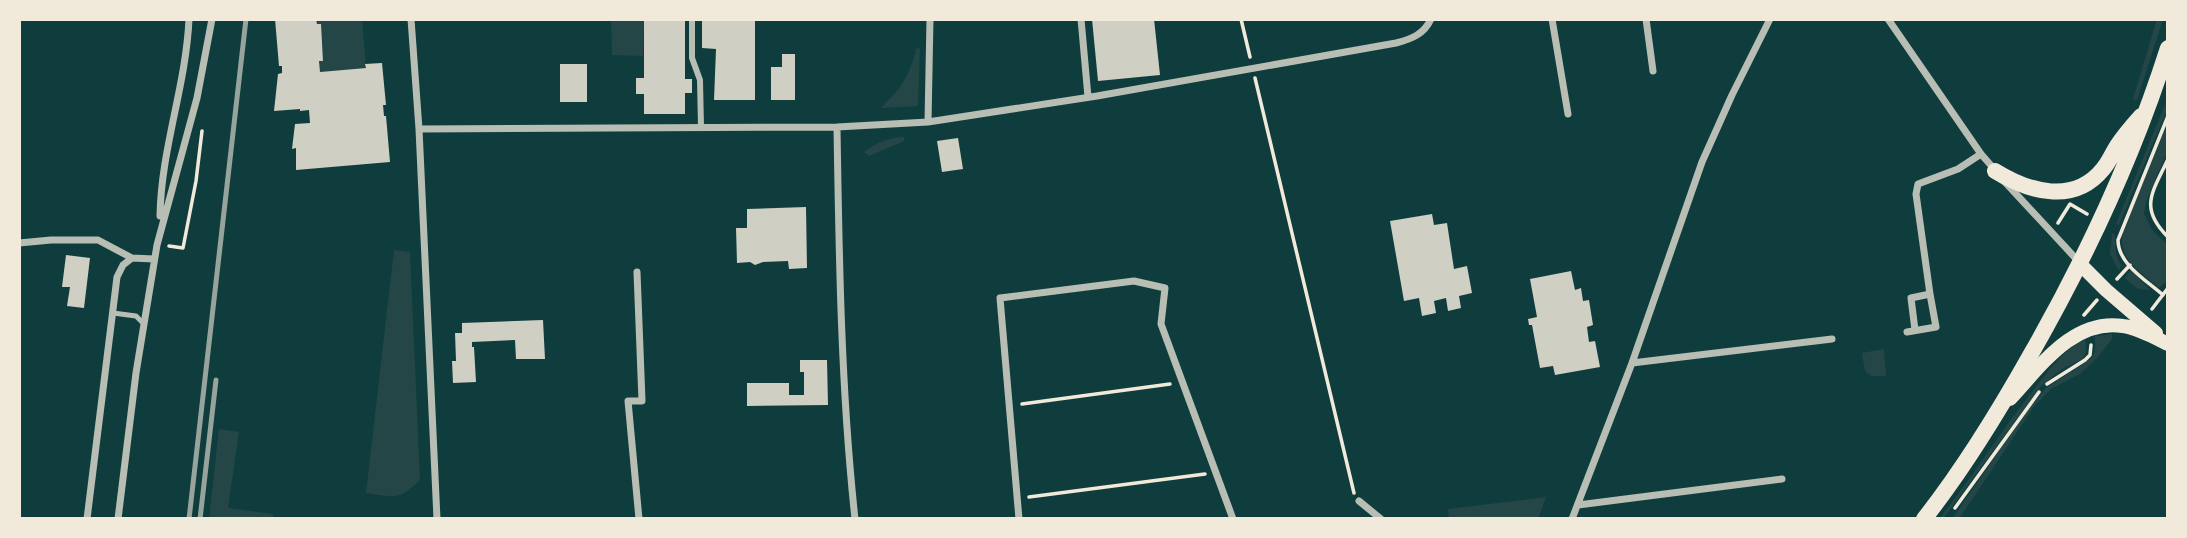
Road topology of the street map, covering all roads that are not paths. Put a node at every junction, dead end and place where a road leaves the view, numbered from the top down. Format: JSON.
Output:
{"nodes":[{"id":1,"x":190,"y":19,"type":"edge"},
{"id":2,"x":212,"y":19,"type":"edge"},
{"id":3,"x":411,"y":19,"type":"edge"},
{"id":4,"x":692,"y":19,"type":"edge"},
{"id":5,"x":930,"y":19,"type":"edge"},
{"id":6,"x":1081,"y":19,"type":"edge"},
{"id":7,"x":1431,"y":19,"type":"edge"},
{"id":8,"x":1552,"y":19,"type":"edge"},
{"id":9,"x":1646,"y":19,"type":"edge"},
{"id":10,"x":1770,"y":19,"type":"edge"},
{"id":11,"x":1888,"y":19,"type":"edge"},
{"id":12,"x":2168,"y":48,"type":"edge"},
{"id":13,"x":1653,"y":71,"type":"dead end"},
{"id":14,"x":1088,"y":97,"type":"junction"},
{"id":15,"x":2147,"y":110,"type":"junction"},
{"id":16,"x":1568,"y":114,"type":"dead end"},
{"id":17,"x":928,"y":122,"type":"junction"},
{"id":18,"x":701,"y":127,"type":"junction"},
{"id":19,"x":837,"y":127,"type":"junction"},
{"id":20,"x":419,"y":129,"type":"junction"},
{"id":21,"x":1981,"y":154,"type":"junction"},
{"id":22,"x":1995,"y":171,"type":"junction"},
{"id":23,"x":160,"y":227,"type":"junction"},
{"id":24,"x":19,"y":243,"type":"edge"},
{"id":25,"x":132,"y":258,"type":"junction"},
{"id":26,"x":154,"y":259,"type":"junction"},
{"id":27,"x":2080,"y":264,"type":"junction"},
{"id":28,"x":637,"y":272,"type":"dead end"},
{"id":29,"x":1930,"y":294,"type":"junction"},
{"id":30,"x":113,"y":313,"type":"junction"},
{"id":31,"x":144,"y":324,"type":"junction"},
{"id":32,"x":1832,"y":339,"type":"dead end"},
{"id":33,"x":2168,"y":343,"type":"edge"},
{"id":34,"x":1632,"y":363,"type":"junction"},
{"id":35,"x":1999,"y":410,"type":"junction"},
{"id":36,"x":1782,"y":478,"type":"dead end"},
{"id":37,"x":1359,"y":500,"type":"road end"},
{"id":38,"x":1578,"y":505,"type":"junction"},
{"id":39,"x":88,"y":519,"type":"edge"},
{"id":40,"x":118,"y":519,"type":"edge"},
{"id":41,"x":437,"y":519,"type":"edge"},
{"id":42,"x":639,"y":519,"type":"edge"},
{"id":43,"x":855,"y":519,"type":"edge"},
{"id":44,"x":1019,"y":519,"type":"edge"},
{"id":45,"x":1233,"y":519,"type":"edge"},
{"id":46,"x":1381,"y":519,"type":"edge"},
{"id":47,"x":1572,"y":519,"type":"edge"},
{"id":48,"x":1924,"y":519,"type":"edge"}],
"edges":[{"from":1,"to":23,"type":"street"},
{"from":2,"to":23,"type":"street"},
{"from":3,"to":20,"type":"street"},
{"from":4,"to":18,"type":"street"},
{"from":5,"to":17,"type":"street"},
{"from":6,"to":14,"type":"street"},
{"from":7,"to":14,"type":"street"},
{"from":8,"to":16,"type":"street"},
{"from":9,"to":13,"type":"street"},
{"from":10,"to":34,"type":"street"},
{"from":11,"to":21,"type":"street"},
{"from":12,"to":15,"type":"main road"},
{"from":14,"to":17,"type":"street"},
{"from":15,"to":22,"type":"main road"},
{"from":15,"to":27,"type":"main road"},
{"from":17,"to":19,"type":"street"},
{"from":18,"to":19,"type":"street"},
{"from":18,"to":20,"type":"street"},
{"from":19,"to":43,"type":"street"},
{"from":20,"to":41,"type":"street"},
{"from":21,"to":22,"type":"street"},
{"from":21,"to":29,"type":"street"},
{"from":22,"to":27,"type":"street"},
{"from":23,"to":26,"type":"street"},
{"from":24,"to":25,"type":"street"},
{"from":25,"to":26,"type":"street"},
{"from":25,"to":30,"type":"street"},
{"from":26,"to":31,"type":"street"},
{"from":27,"to":33,"type":"main road"},
{"from":27,"to":35,"type":"main road"},
{"from":28,"to":42,"type":"street"},
{"from":29,"to":29,"type":"street"},
{"from":30,"to":31,"type":"lane"},
{"from":30,"to":39,"type":"street"},
{"from":31,"to":40,"type":"street"},
{"from":32,"to":34,"type":"street"},
{"from":33,"to":35,"type":"main road"},
{"from":34,"to":38,"type":"street"},
{"from":35,"to":48,"type":"main road"},
{"from":36,"to":38,"type":"street"},
{"from":37,"to":46,"type":"street"},
{"from":38,"to":47,"type":"street"},
{"from":44,"to":45,"type":"street"}]}
